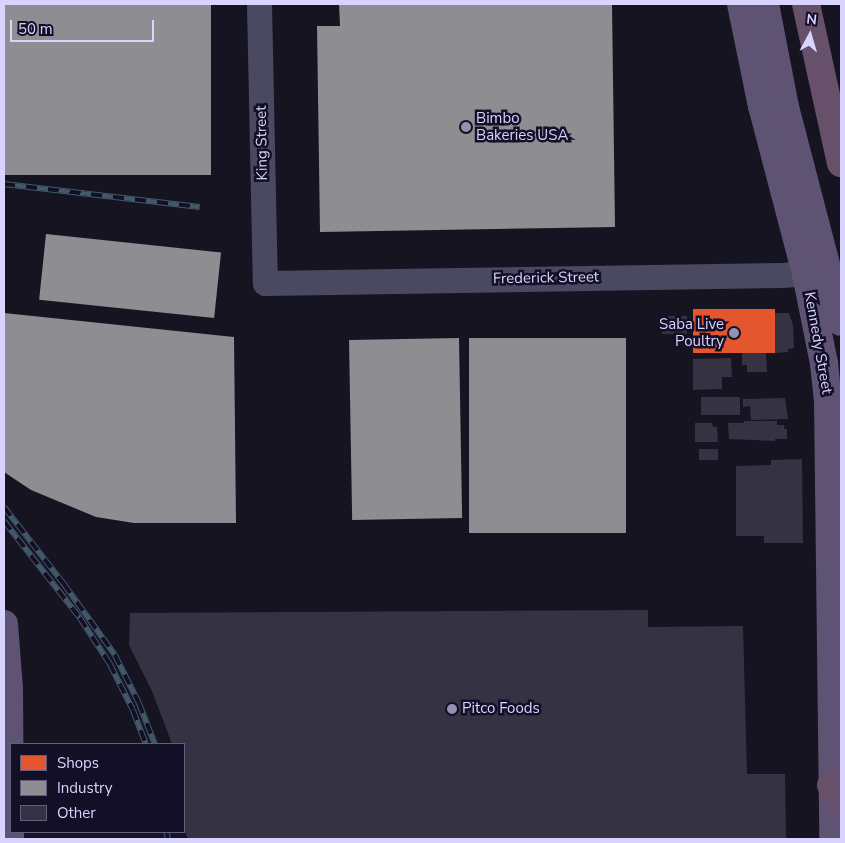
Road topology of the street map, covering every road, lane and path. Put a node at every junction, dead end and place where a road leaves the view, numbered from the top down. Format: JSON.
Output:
{"nodes":[{"id":1,"x":259,"y":4,"type":"edge"},
{"id":2,"x":742,"y":4,"type":"edge"},
{"id":3,"x":765,"y":4,"type":"edge"},
{"id":4,"x":806,"y":4,"type":"edge"},
{"id":5,"x":841,"y":163,"type":"edge"},
{"id":6,"x":816,"y":273,"type":"junction"},
{"id":7,"x":265,"y":283,"type":"joint"},
{"id":8,"x":841,"y":322,"type":"edge"},
{"id":9,"x":4,"y":624,"type":"edge"},
{"id":10,"x":836,"y":793,"type":"edge"},
{"id":11,"x":10,"y":839,"type":"edge"},
{"id":12,"x":832,"y":839,"type":"edge"}],
"edges":[{"from":1,"to":7,"type":"street","name":"King Street"},
{"from":2,"to":6,"type":"main road","name":"Kennedy Street"},
{"from":3,"to":6,"type":"main road","name":"Kennedy Street"},
{"from":4,"to":5,"type":"highway"},
{"from":6,"to":7,"type":"street","name":"Frederick Street"},
{"from":6,"to":8,"type":"main road","name":"Kennedy Street"},
{"from":6,"to":10,"type":"main road","name":"Kennedy Street"},
{"from":9,"to":11,"type":"main road"},
{"from":10,"to":12,"type":"main road","name":"Kennedy Street"}]}
